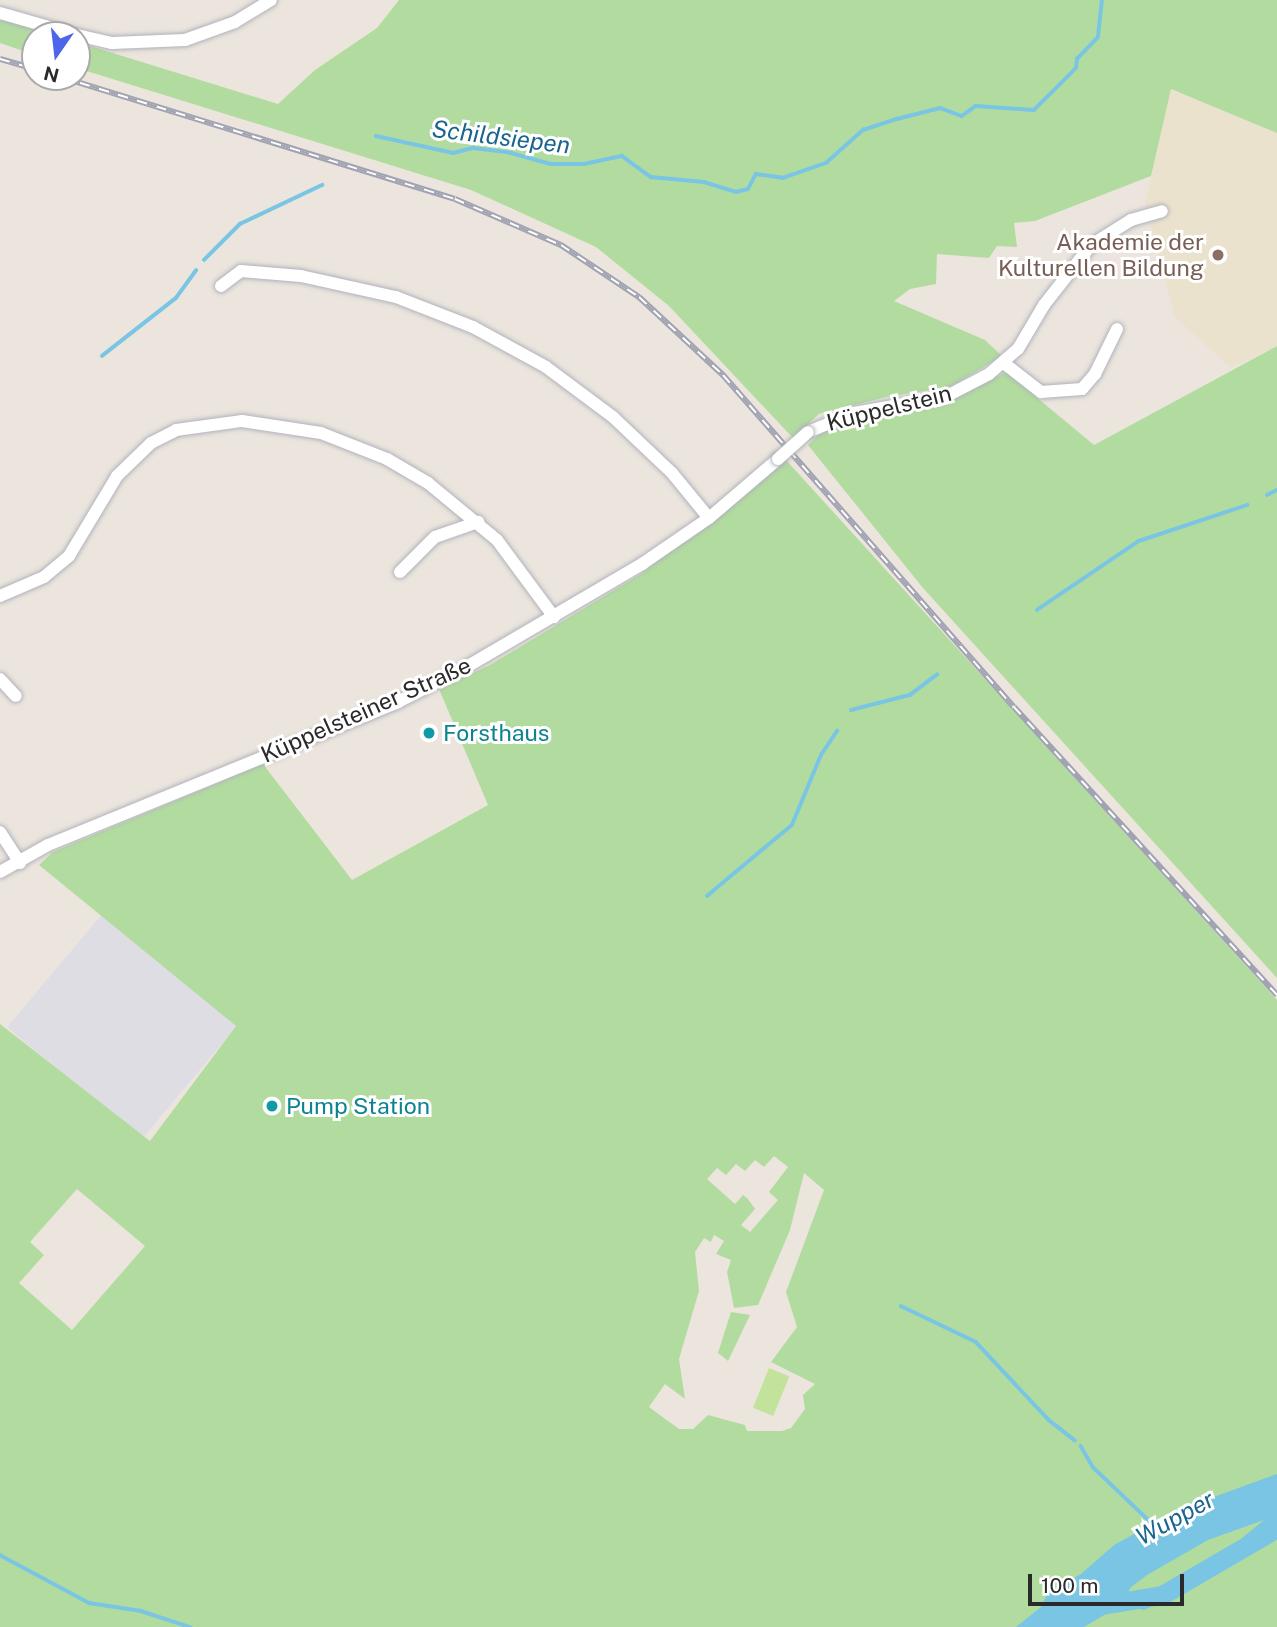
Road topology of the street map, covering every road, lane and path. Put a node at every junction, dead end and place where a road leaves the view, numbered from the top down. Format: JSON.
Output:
{"nodes":[{"id":1,"x":271,"y":0,"type":"edge"},
{"id":2,"x":0,"y":13,"type":"edge"},
{"id":3,"x":28,"y":21,"type":"edge"},
{"id":4,"x":91,"y":38,"type":"edge"},
{"id":5,"x":1162,"y":211,"type":"dead end"},
{"id":6,"x":221,"y":286,"type":"dead end"},
{"id":7,"x":1118,"y":329,"type":"dead end"},
{"id":8,"x":1005,"y":364,"type":"junction"},
{"id":9,"x":778,"y":459,"type":"joint"},
{"id":10,"x":709,"y":518,"type":"junction"},
{"id":11,"x":478,"y":522,"type":"junction"},
{"id":12,"x":400,"y":572,"type":"dead end"},
{"id":13,"x":0,"y":596,"type":"edge"},
{"id":14,"x":554,"y":617,"type":"junction"},
{"id":15,"x":0,"y":679,"type":"edge"},
{"id":16,"x":16,"y":696,"type":"dead end"},
{"id":17,"x":0,"y":832,"type":"edge"},
{"id":18,"x":20,"y":863,"type":"junction"},
{"id":19,"x":0,"y":872,"type":"edge"}],
"edges":[{"from":1,"to":4,"type":"street"},
{"from":2,"to":3,"type":"street"},
{"from":5,"to":8,"type":"street","name":"Küppelstein"},
{"from":6,"to":10,"type":"street"},
{"from":7,"to":8,"type":"street"},
{"from":8,"to":9,"type":"street","name":"Küppelstein","bridge":true},
{"from":9,"to":10,"type":"street","name":"Küppelsteiner Straße"},
{"from":10,"to":14,"type":"street","name":"Küppelsteiner Straße"},
{"from":11,"to":12,"type":"street"},
{"from":11,"to":13,"type":"street"},
{"from":11,"to":14,"type":"street"},
{"from":14,"to":18,"type":"street","name":"Küppelsteiner Straße"},
{"from":15,"to":16,"type":"street"},
{"from":17,"to":18,"type":"street"},
{"from":18,"to":19,"type":"street","name":"Küppelsteiner Straße"}]}
